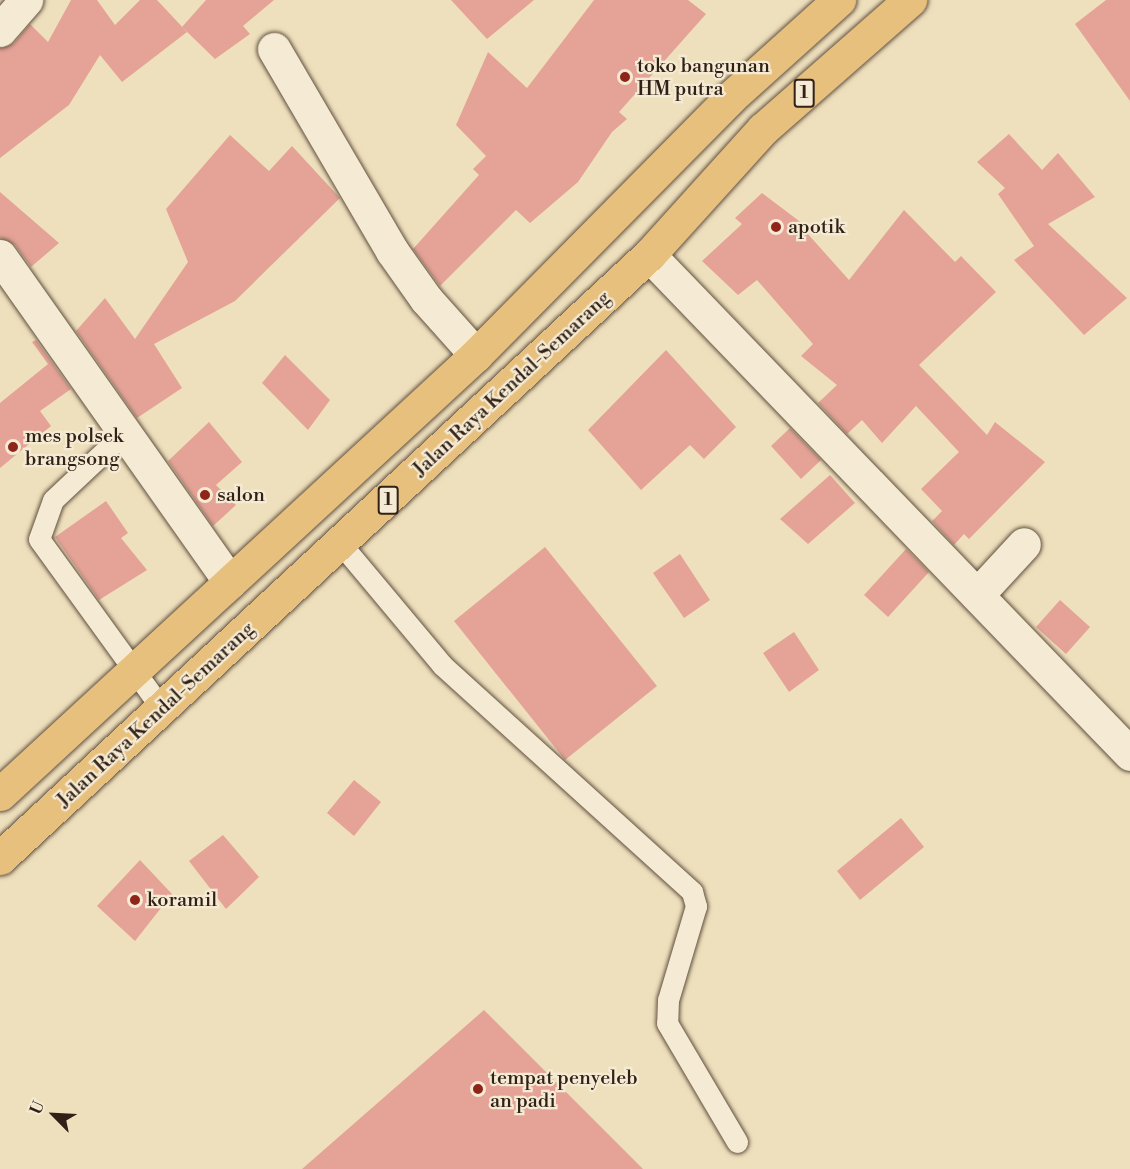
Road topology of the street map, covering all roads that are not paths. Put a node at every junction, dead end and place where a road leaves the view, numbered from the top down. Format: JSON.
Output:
{"nodes":[{"id":1,"x":26,"y":0,"type":"edge"},
{"id":2,"x":910,"y":0,"type":"edge"},
{"id":3,"x":829,"y":3,"type":"edge"},
{"id":4,"x":0,"y":30,"type":"edge"},
{"id":5,"x":274,"y":49,"type":"dead end"},
{"id":6,"x":649,"y":255,"type":"junction"},
{"id":7,"x":0,"y":256,"type":"edge"},
{"id":8,"x":476,"y":355,"type":"junction"},
{"id":9,"x":123,"y":434,"type":"junction"},
{"id":10,"x":1024,"y":543,"type":"dead end"},
{"id":11,"x":341,"y":544,"type":"junction"},
{"id":12,"x":230,"y":582,"type":"junction"},
{"id":13,"x":977,"y":595,"type":"junction"},
{"id":14,"x":133,"y":670,"type":"junction"},
{"id":15,"x":162,"y":710,"type":"junction"},
{"id":16,"x":1130,"y":753,"type":"edge"},
{"id":17,"x":0,"y":794,"type":"edge"},
{"id":18,"x":0,"y":858,"type":"edge"},
{"id":19,"x":737,"y":1142,"type":"dead end"}],
"edges":[{"from":1,"to":4,"type":"street"},
{"from":2,"to":6,"type":"highway","name":"Jalan Raya Kendal-Semarang","number":"1"},
{"from":3,"to":8,"type":"highway","number":"1"},
{"from":5,"to":8,"type":"street"},
{"from":6,"to":11,"type":"highway","name":"Jalan Raya Kendal-Semarang","number":"1"},
{"from":6,"to":13,"type":"street"},
{"from":7,"to":9,"type":"street"},
{"from":8,"to":12,"type":"highway","number":"1"},
{"from":9,"to":12,"type":"street"},
{"from":9,"to":14,"type":"lane"},
{"from":10,"to":13,"type":"street"},
{"from":11,"to":15,"type":"highway","name":"Jalan Raya Kendal-Semarang","number":"1"},
{"from":11,"to":19,"type":"lane"},
{"from":12,"to":14,"type":"highway","number":"1"},
{"from":13,"to":16,"type":"street"},
{"from":14,"to":15,"type":"lane"},
{"from":14,"to":17,"type":"highway","number":"1"},
{"from":15,"to":18,"type":"highway","name":"Jalan Raya Kendal-Semarang","number":"1"}]}
